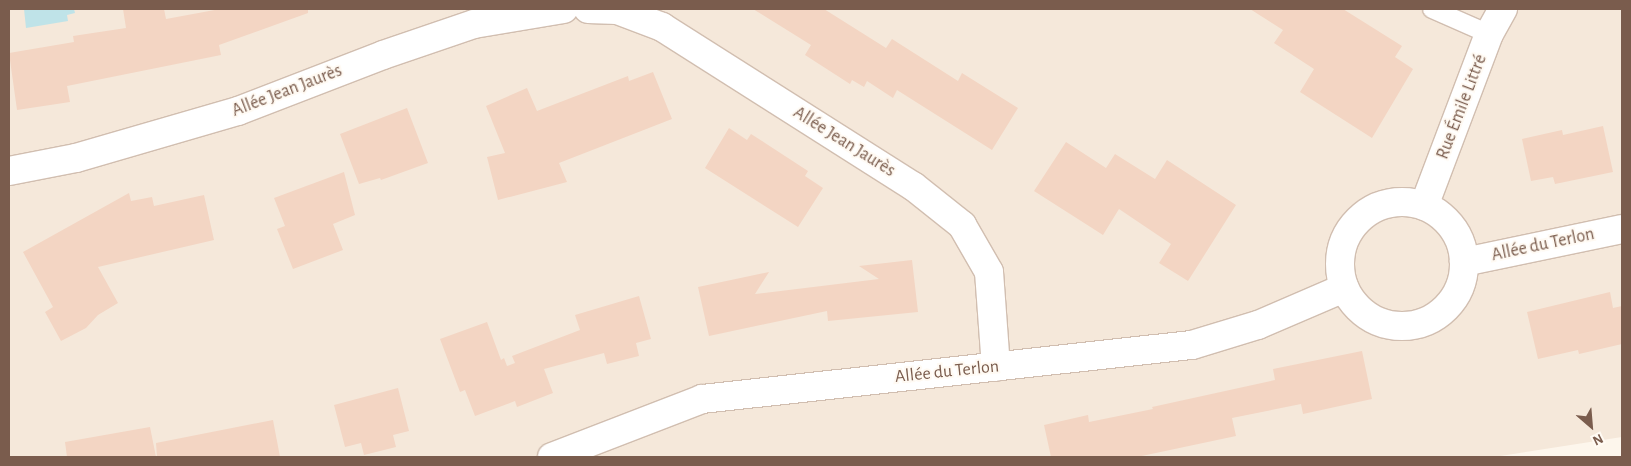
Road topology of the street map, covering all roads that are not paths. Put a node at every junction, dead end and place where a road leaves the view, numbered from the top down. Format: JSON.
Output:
{"nodes":[{"id":1,"x":564,"y":9,"type":"edge"},
{"id":2,"x":588,"y":9,"type":"edge"},
{"id":3,"x":1432,"y":9,"type":"edge"},
{"id":4,"x":1503,"y":9,"type":"edge"},
{"id":5,"x":517,"y":13,"type":"edge"},
{"id":6,"x":1490,"y":34,"type":"junction"},
{"id":7,"x":9,"y":171,"type":"edge"},
{"id":8,"x":1424,"y":206,"type":"junction"},
{"id":9,"x":1622,"y":229,"type":"edge"},
{"id":10,"x":1464,"y":262,"type":"junction"},
{"id":11,"x":1344,"y":288,"type":"junction"},
{"id":12,"x":996,"y":367,"type":"junction"},
{"id":13,"x":552,"y":457,"type":"edge"}],
"edges":[{"from":1,"to":5,"type":"street","name":"Allée Jean Jaurès"},
{"from":2,"to":12,"type":"street","name":"Allée Jean Jaurès"},
{"from":3,"to":6,"type":"lane"},
{"from":4,"to":6,"type":"street","name":"Rue Émile Littré"},
{"from":5,"to":7,"type":"street","name":"Allée Jean Jaurès"},
{"from":6,"to":8,"type":"street","name":"Rue Émile Littré"},
{"from":8,"to":10,"type":"street"},
{"from":8,"to":11,"type":"street"},
{"from":9,"to":10,"type":"street","name":"Allée du Terlon"},
{"from":10,"to":11,"type":"street"},
{"from":11,"to":12,"type":"street","name":"Allée du Terlon"},
{"from":12,"to":13,"type":"street","name":"Allée du Terlon"}]}
